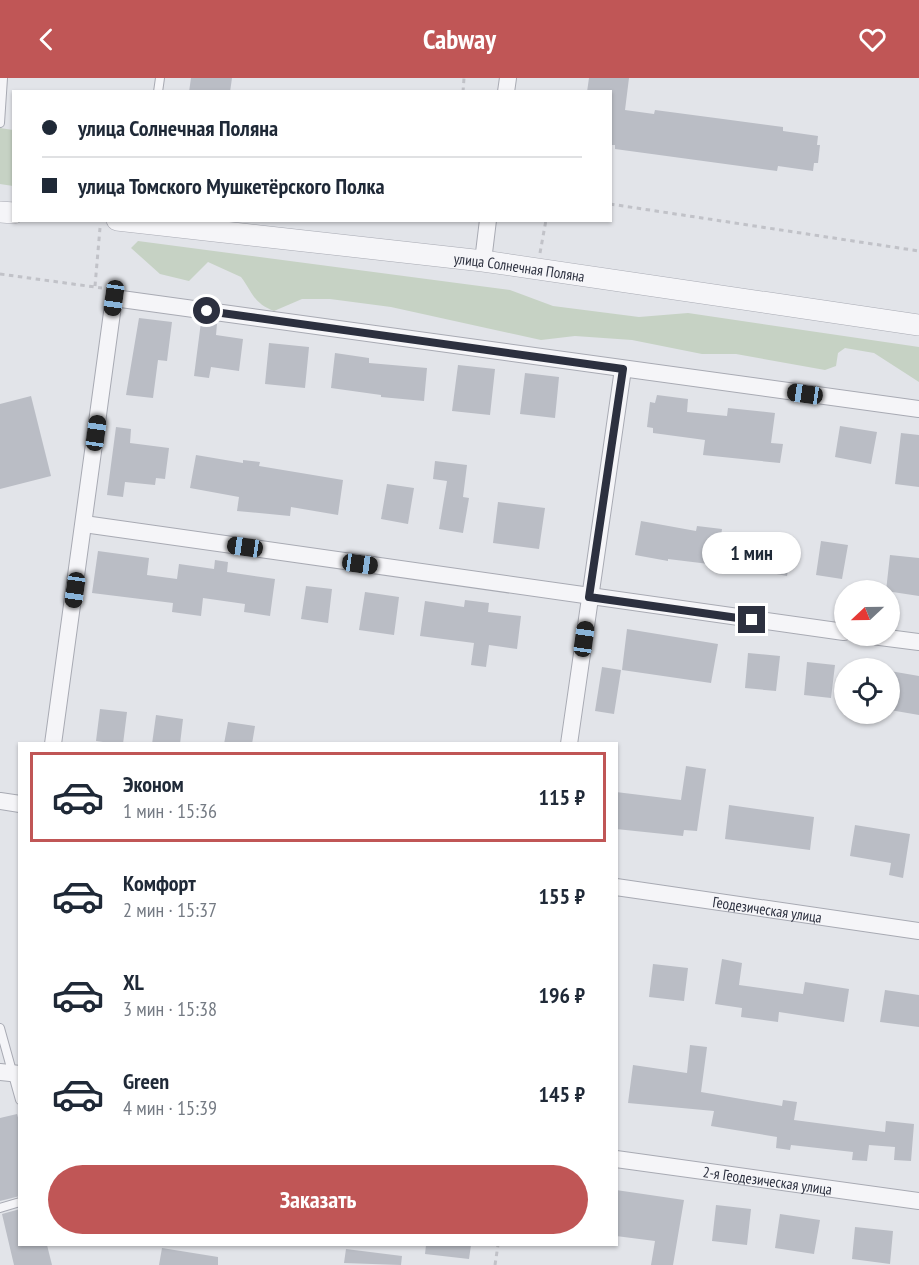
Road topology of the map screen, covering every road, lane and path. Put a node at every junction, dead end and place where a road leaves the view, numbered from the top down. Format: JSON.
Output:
{"nodes":[{"id":1,"x":3,"y":78,"type":"edge"},
{"id":2,"x":0,"y":123,"type":"edge"},
{"id":3,"x":612,"y":204,"type":"edge"},
{"id":4,"x":101,"y":222,"type":"edge"},
{"id":5,"x":140,"y":222,"type":"edge"},
{"id":6,"x":488,"y":222,"type":"edge"},
{"id":7,"x":919,"y":251,"type":"edge"},
{"id":8,"x":483,"y":261,"type":"junction"},
{"id":9,"x":0,"y":274,"type":"edge"},
{"id":10,"x":95,"y":286,"type":"junction"},
{"id":11,"x":114,"y":298,"type":"junction"},
{"id":12,"x":919,"y":325,"type":"edge"},
{"id":13,"x":623,"y":369,"type":"junction"},
{"id":14,"x":919,"y":409,"type":"edge"},
{"id":15,"x":84,"y":524,"type":"junction"},
{"id":16,"x":589,"y":597,"type":"junction"},
{"id":17,"x":834,"y":631,"type":"edge"},
{"id":18,"x":900,"y":640,"type":"edge"},
{"id":19,"x":919,"y":642,"type":"edge"},
{"id":20,"x":53,"y":742,"type":"edge"},
{"id":21,"x":569,"y":742,"type":"edge"},
{"id":22,"x":0,"y":801,"type":"edge"},
{"id":23,"x":18,"y":804,"type":"edge"},
{"id":24,"x":618,"y":887,"type":"edge"},
{"id":25,"x":919,"y":930,"type":"edge"},
{"id":26,"x":0,"y":1028,"type":"edge"},
{"id":27,"x":11,"y":1073,"type":"edge"},
{"id":28,"x":18,"y":1094,"type":"edge"},
{"id":29,"x":618,"y":1159,"type":"edge"},
{"id":30,"x":919,"y":1201,"type":"edge"},
{"id":31,"x":18,"y":1204,"type":"edge"},
{"id":32,"x":0,"y":1208,"type":"edge"},
{"id":33,"x":498,"y":1246,"type":"edge"},
{"id":34,"x":495,"y":1265,"type":"edge"}],
"edges":[{"from":1,"to":2,"type":"lane"},
{"from":3,"to":7,"type":"path"},
{"from":4,"to":10,"type":"path"},
{"from":5,"to":8,"type":"street","name":"улица Солнечная Поляна"},
{"from":6,"to":8,"type":"street"},
{"from":8,"to":12,"type":"street","name":"улица Солнечная Поляна"},
{"from":9,"to":10,"type":"path"},
{"from":10,"to":11,"type":"path"},
{"from":11,"to":13,"type":"street"},
{"from":11,"to":15,"type":"street"},
{"from":13,"to":14,"type":"street"},
{"from":13,"to":16,"type":"street"},
{"from":15,"to":16,"type":"street"},
{"from":15,"to":20,"type":"street"},
{"from":16,"to":17,"type":"street"},
{"from":16,"to":21,"type":"street"},
{"from":18,"to":19,"type":"street"},
{"from":22,"to":23,"type":"street"},
{"from":24,"to":25,"type":"street","name":"Геодезическая улица"},
{"from":26,"to":27,"type":"lane"},
{"from":27,"to":28,"type":"lane"},
{"from":29,"to":30,"type":"street","name":"2-я Геодезическая улица"},
{"from":31,"to":32,"type":"lane"},
{"from":33,"to":34,"type":"path"}]}
